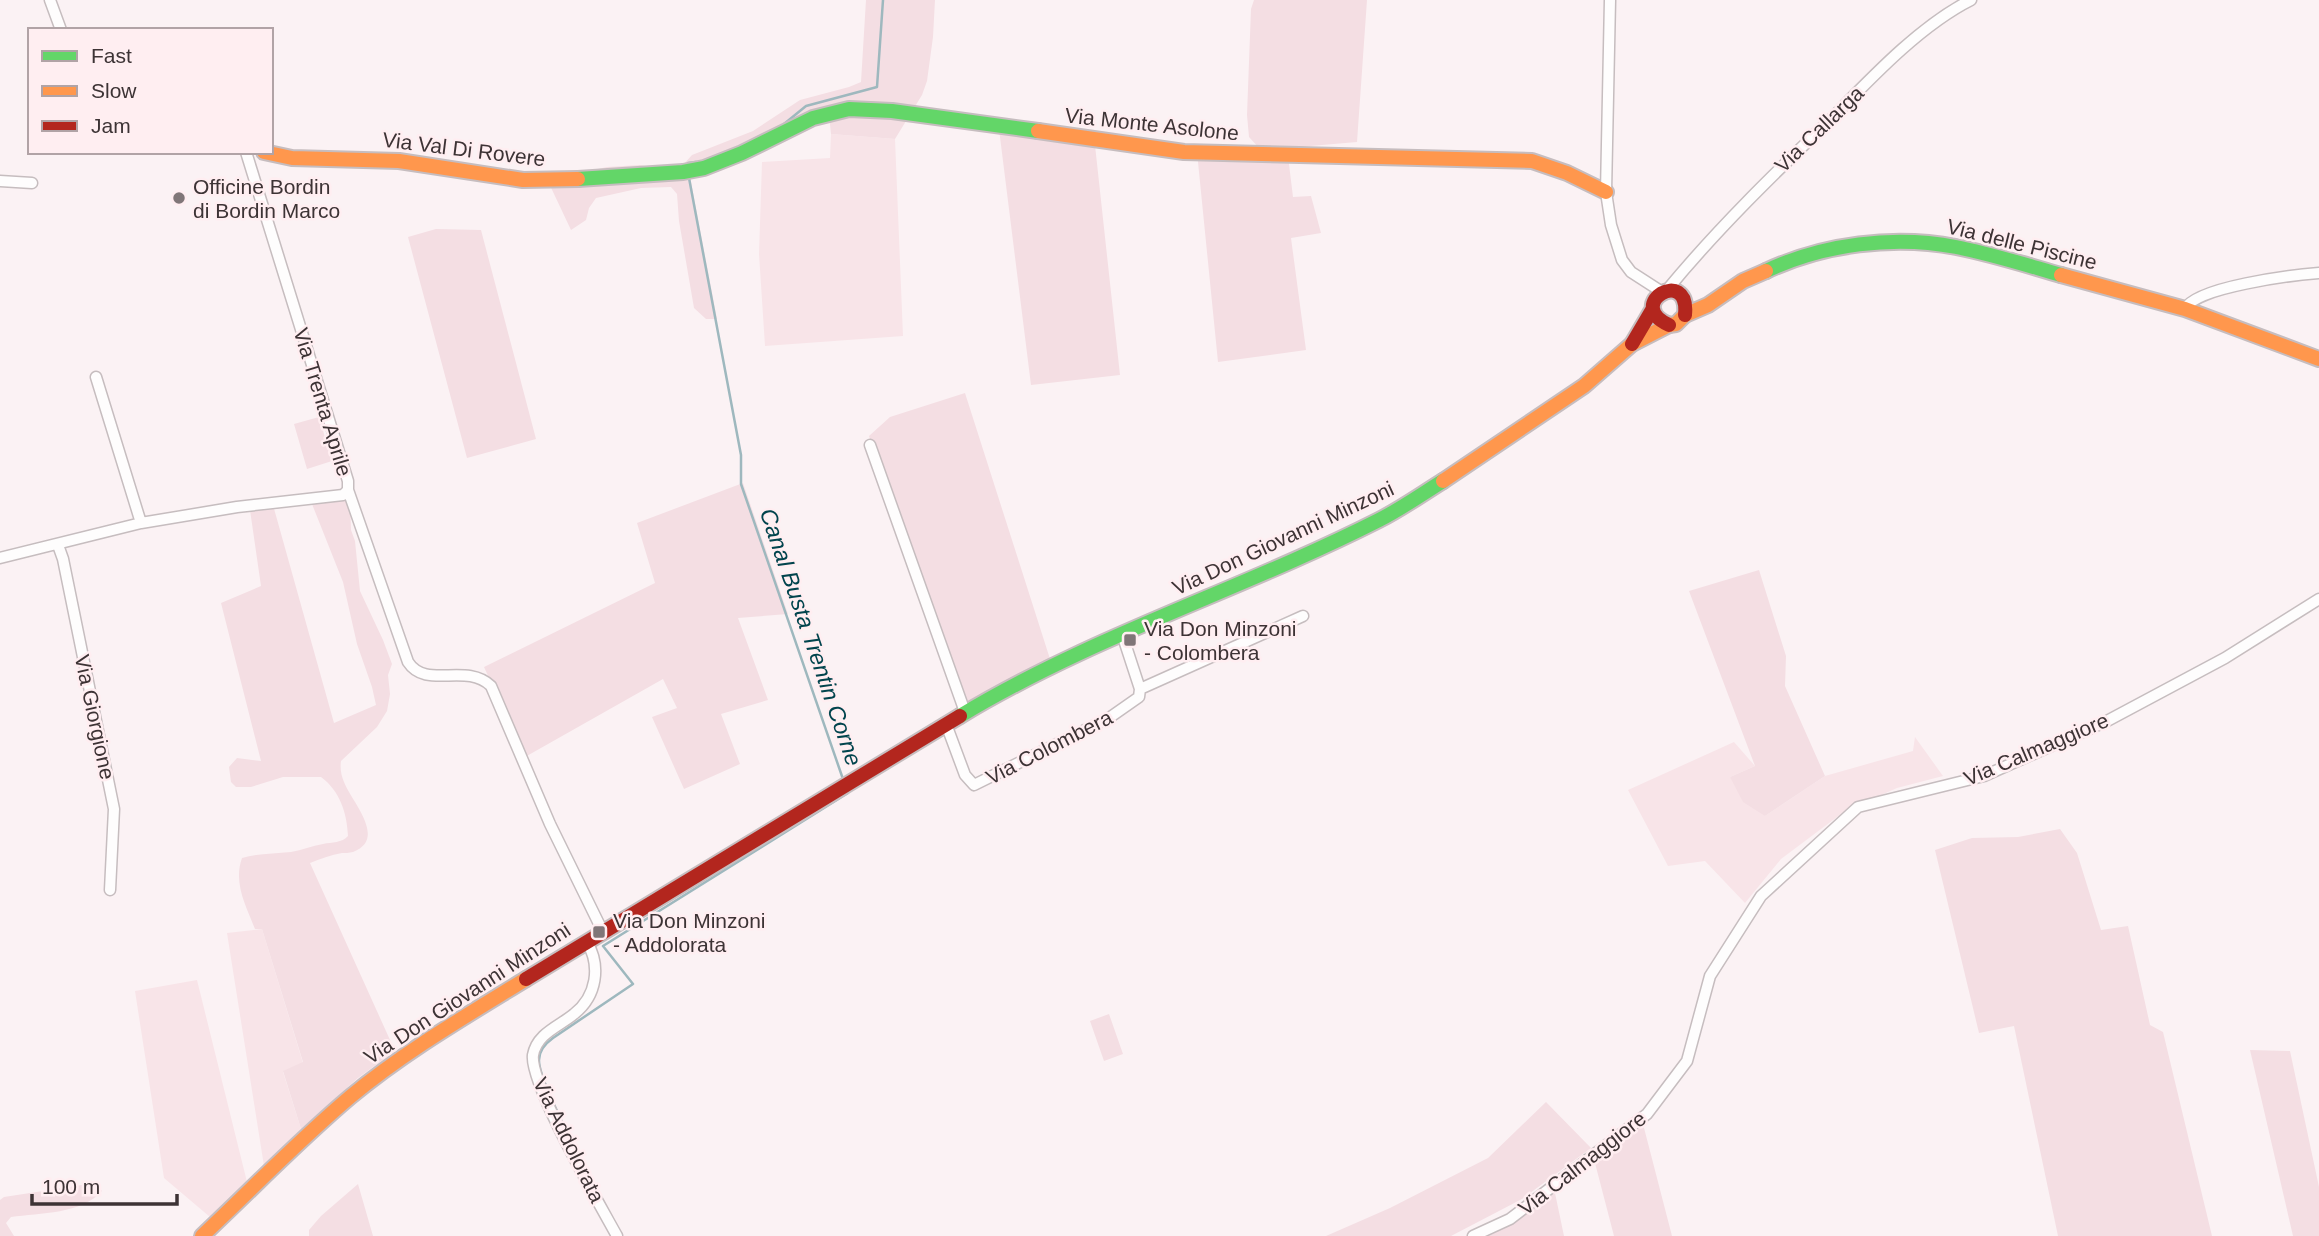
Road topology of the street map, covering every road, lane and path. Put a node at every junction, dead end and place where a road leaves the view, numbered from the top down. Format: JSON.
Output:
{"nodes":[{"id":1,"x":50,"y":0,"type":"edge"},
{"id":2,"x":1611,"y":0,"type":"edge"},
{"id":3,"x":1971,"y":0,"type":"edge"},
{"id":4,"x":60,"y":28,"type":"edge"},
{"id":5,"x":247,"y":154,"type":"edge"},
{"id":6,"x":273,"y":154,"type":"edge"},
{"id":7,"x":701,"y":170,"type":"joint"},
{"id":8,"x":0,"y":181,"type":"edge"},
{"id":9,"x":32,"y":183,"type":"dead end"},
{"id":10,"x":1606,"y":192,"type":"junction"},
{"id":11,"x":2319,"y":273,"type":"edge"},
{"id":12,"x":1670,"y":300,"type":"junction"},
{"id":13,"x":2185,"y":309,"type":"junction"},
{"id":14,"x":1669,"y":325,"type":"junction"},
{"id":15,"x":1632,"y":344,"type":"junction"},
{"id":16,"x":2319,"y":359,"type":"edge"},
{"id":17,"x":96,"y":377,"type":"dead end"},
{"id":18,"x":870,"y":445,"type":"dead end"},
{"id":19,"x":348,"y":490,"type":"junction"},
{"id":20,"x":141,"y":523,"type":"junction"},
{"id":21,"x":58,"y":545,"type":"junction"},
{"id":22,"x":0,"y":558,"type":"edge"},
{"id":23,"x":2319,"y":599,"type":"edge"},
{"id":24,"x":1303,"y":616,"type":"dead end"},
{"id":25,"x":1122,"y":634,"type":"junction"},
{"id":26,"x":1140,"y":689,"type":"junction"},
{"id":27,"x":965,"y":712,"type":"junction"},
{"id":28,"x":946,"y":724,"type":"junction"},
{"id":29,"x":110,"y":890,"type":"dead end"},
{"id":30,"x":603,"y":932,"type":"junction"},
{"id":31,"x":587,"y":942,"type":"junction"},
{"id":32,"x":209,"y":1234,"type":"edge"},
{"id":33,"x":617,"y":1236,"type":"edge"},
{"id":34,"x":1473,"y":1236,"type":"edge"}],
"edges":[{"from":1,"to":4,"type":"street"},
{"from":2,"to":10,"type":"street"},
{"from":3,"to":12,"type":"street","name":"Via Callarga"},
{"from":5,"to":19,"type":"street","name":"Via Trenta Aprile"},
{"from":6,"to":7,"type":"street","name":"Via Val Di Rovere"},
{"from":7,"to":10,"type":"street","name":"Via Monte Asolone"},
{"from":8,"to":9,"type":"street"},
{"from":10,"to":12,"type":"street"},
{"from":11,"to":13,"type":"street"},
{"from":12,"to":13,"type":"street","name":"Via delle Piscine"},
{"from":12,"to":14,"type":"street"},
{"from":12,"to":14,"type":"street"},
{"from":12,"to":15,"type":"street"},
{"from":13,"to":16,"type":"street","name":"Via delle Piscine"},
{"from":14,"to":15,"type":"street"},
{"from":15,"to":25,"type":"street","name":"Via Don Giovanni Minzoni"},
{"from":17,"to":20,"type":"street"},
{"from":18,"to":27,"type":"street"},
{"from":19,"to":20,"type":"street","name":"Via Trenta Aprile"},
{"from":19,"to":30,"type":"street","name":"Via Don Giovanni Minzoni"},
{"from":20,"to":21,"type":"street","name":"Via Trenta Aprile"},
{"from":21,"to":22,"type":"street","name":"Via Trenta Aprile"},
{"from":21,"to":29,"type":"street","name":"Via Giorgione"},
{"from":23,"to":34,"type":"street","name":"Via Calmaggiore"},
{"from":24,"to":26,"type":"street","name":"Via Colombera"},
{"from":25,"to":26,"type":"street"},
{"from":25,"to":27,"type":"street","name":"Via Don Giovanni Minzoni"},
{"from":26,"to":28,"type":"street","name":"Via Colombera"},
{"from":27,"to":28,"type":"street","name":"Via Don Giovanni Minzoni"},
{"from":28,"to":30,"type":"street","name":"Via Don Giovanni Minzoni"},
{"from":30,"to":31,"type":"street","name":"Via Don Giovanni Minzoni"},
{"from":31,"to":32,"type":"street","name":"Via Don Giovanni Minzoni"},
{"from":31,"to":33,"type":"street","name":"Via Addolorata"}]}
